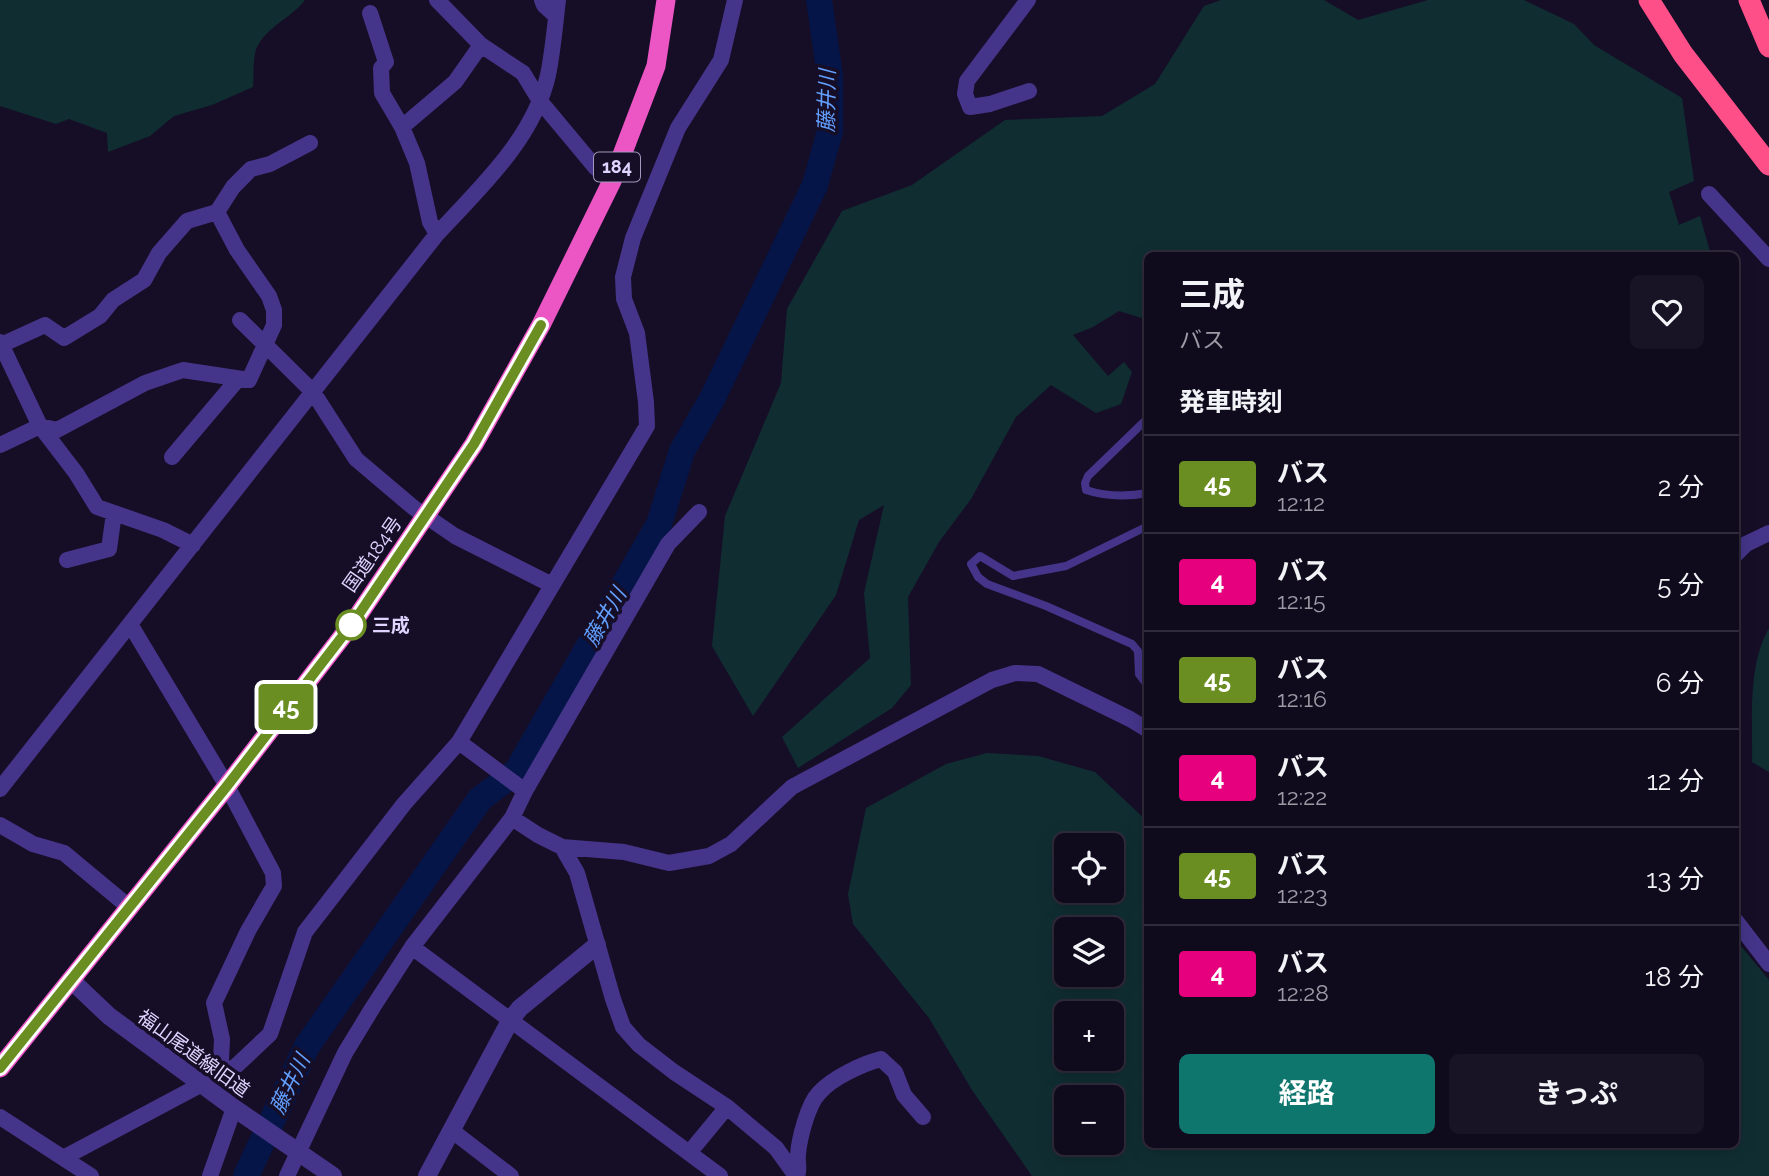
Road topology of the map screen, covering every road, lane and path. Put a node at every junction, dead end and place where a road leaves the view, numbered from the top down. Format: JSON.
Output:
{"nodes":[{"id":1,"x":437,"y":0,"type":"edge"},
{"id":2,"x":542,"y":0,"type":"edge"},
{"id":3,"x":666,"y":0,"type":"edge"},
{"id":4,"x":735,"y":0,"type":"edge"},
{"id":5,"x":1028,"y":0,"type":"edge"},
{"id":6,"x":1649,"y":0,"type":"edge"},
{"id":7,"x":1749,"y":0,"type":"edge"},
{"id":8,"x":557,"y":8,"type":"edge"},
{"id":9,"x":370,"y":13,"type":"dead end"},
{"id":10,"x":481,"y":45,"type":"junction"},
{"id":11,"x":1769,"y":47,"type":"edge"},
{"id":12,"x":1029,"y":91,"type":"dead end"},
{"id":13,"x":540,"y":101,"type":"junction"},
{"id":14,"x":402,"y":127,"type":"junction"},
{"id":15,"x":310,"y":143,"type":"dead end"},
{"id":16,"x":1769,"y":165,"type":"edge"},
{"id":17,"x":612,"y":181,"type":"junction"},
{"id":18,"x":1709,"y":194,"type":"dead end"},
{"id":19,"x":217,"y":212,"type":"junction"},
{"id":20,"x":437,"y":234,"type":"junction"},
{"id":21,"x":1769,"y":259,"type":"edge"},
{"id":22,"x":240,"y":320,"type":"dead end"},
{"id":23,"x":0,"y":343,"type":"edge"},
{"id":24,"x":265,"y":345,"type":"junction"},
{"id":25,"x":238,"y":379,"type":"junction"},
{"id":26,"x":313,"y":391,"type":"junction"},
{"id":27,"x":1144,"y":422,"type":"edge"},
{"id":28,"x":40,"y":426,"type":"junction"},
{"id":29,"x":0,"y":445,"type":"edge"},
{"id":30,"x":172,"y":457,"type":"dead end"},
{"id":31,"x":1144,"y":495,"type":"edge"},
{"id":32,"x":699,"y":512,"type":"dead end"},
{"id":33,"x":114,"y":513,"type":"junction"},
{"id":34,"x":427,"y":515,"type":"junction"},
{"id":35,"x":1144,"y":528,"type":"edge"},
{"id":36,"x":1769,"y":533,"type":"edge"},
{"id":37,"x":193,"y":544,"type":"junction"},
{"id":38,"x":1739,"y":551,"type":"edge"},
{"id":39,"x":67,"y":561,"type":"dead end"},
{"id":40,"x":552,"y":585,"type":"junction"},
{"id":41,"x":131,"y":624,"type":"junction"},
{"id":42,"x":1144,"y":681,"type":"edge"},
{"id":43,"x":1144,"y":728,"type":"edge"},
{"id":44,"x":459,"y":742,"type":"junction"},
{"id":45,"x":227,"y":786,"type":"junction"},
{"id":46,"x":522,"y":788,"type":"junction"},
{"id":47,"x":0,"y":789,"type":"edge"},
{"id":48,"x":512,"y":818,"type":"junction"},
{"id":49,"x":0,"y":825,"type":"edge"},
{"id":50,"x":562,"y":847,"type":"junction"},
{"id":51,"x":129,"y":908,"type":"junction"},
{"id":52,"x":1739,"y":925,"type":"edge"},
{"id":53,"x":597,"y":945,"type":"junction"},
{"id":54,"x":412,"y":947,"type":"junction"},
{"id":55,"x":1769,"y":964,"type":"edge"},
{"id":56,"x":71,"y":980,"type":"junction"},
{"id":57,"x":511,"y":1020,"type":"junction"},
{"id":58,"x":0,"y":1068,"type":"edge"},
{"id":59,"x":218,"y":1074,"type":"junction"},
{"id":60,"x":201,"y":1084,"type":"junction"},
{"id":61,"x":727,"y":1107,"type":"junction"},
{"id":62,"x":239,"y":1112,"type":"junction"},
{"id":63,"x":0,"y":1117,"type":"edge"},
{"id":64,"x":923,"y":1117,"type":"dead end"},
{"id":65,"x":450,"y":1130,"type":"junction"},
{"id":66,"x":296,"y":1153,"type":"junction"},
{"id":67,"x":689,"y":1153,"type":"junction"},
{"id":68,"x":63,"y":1158,"type":"junction"},
{"id":69,"x":91,"y":1176,"type":"edge"},
{"id":70,"x":210,"y":1176,"type":"edge"},
{"id":71,"x":287,"y":1176,"type":"edge"},
{"id":72,"x":333,"y":1176,"type":"edge"},
{"id":73,"x":427,"y":1176,"type":"edge"},
{"id":74,"x":511,"y":1176,"type":"edge"},
{"id":75,"x":720,"y":1176,"type":"edge"},
{"id":76,"x":797,"y":1176,"type":"edge"}],
"edges":[{"from":1,"to":10,"type":"street"},
{"from":2,"to":8,"type":"street"},
{"from":3,"to":17,"type":"highway","name":"国道184号","number":"184"},
{"from":4,"to":40,"type":"street"},
{"from":5,"to":12,"type":"street"},
{"from":6,"to":16,"type":"highway"},
{"from":7,"to":11,"type":"highway"},
{"from":8,"to":13,"type":"street"},
{"from":9,"to":14,"type":"street"},
{"from":10,"to":13,"type":"street"},
{"from":10,"to":14,"type":"street"},
{"from":13,"to":17,"type":"street"},
{"from":13,"to":20,"type":"street"},
{"from":14,"to":20,"type":"street"},
{"from":15,"to":19,"type":"street"},
{"from":17,"to":34,"type":"highway","name":"国道184号","number":"184"},
{"from":18,"to":21,"type":"street"},
{"from":19,"to":23,"type":"street"},
{"from":19,"to":24,"type":"street"},
{"from":20,"to":26,"type":"street"},
{"from":22,"to":24,"type":"street"},
{"from":23,"to":28,"type":"street"},
{"from":24,"to":25,"type":"street"},
{"from":24,"to":26,"type":"street"},
{"from":25,"to":28,"type":"street"},
{"from":25,"to":30,"type":"street"},
{"from":26,"to":34,"type":"street"},
{"from":26,"to":37,"type":"street"},
{"from":27,"to":31,"type":"lane"},
{"from":28,"to":29,"type":"street"},
{"from":28,"to":33,"type":"street"},
{"from":32,"to":46,"type":"street"},
{"from":33,"to":37,"type":"street"},
{"from":33,"to":39,"type":"street"},
{"from":34,"to":40,"type":"street"},
{"from":34,"to":45,"type":"highway","name":"国道184号","number":"184"},
{"from":35,"to":42,"type":"lane"},
{"from":36,"to":38,"type":"street"},
{"from":37,"to":41,"type":"street"},
{"from":40,"to":44,"type":"street"},
{"from":41,"to":45,"type":"street"},
{"from":41,"to":47,"type":"street"},
{"from":43,"to":50,"type":"street"},
{"from":44,"to":46,"type":"street"},
{"from":44,"to":59,"type":"street"},
{"from":45,"to":51,"type":"highway","name":"国道184号","number":"184"},
{"from":45,"to":59,"type":"street"},
{"from":46,"to":48,"type":"street"},
{"from":48,"to":50,"type":"street"},
{"from":48,"to":54,"type":"street"},
{"from":49,"to":51,"type":"street"},
{"from":50,"to":53,"type":"street"},
{"from":51,"to":56,"type":"highway","name":"国道184号","number":"184"},
{"from":52,"to":55,"type":"street"},
{"from":53,"to":57,"type":"street"},
{"from":53,"to":61,"type":"street"},
{"from":54,"to":57,"type":"street"},
{"from":54,"to":66,"type":"street"},
{"from":56,"to":58,"type":"highway","name":"国道184号","number":"184"},
{"from":56,"to":60,"type":"street","name":"福山尾道線旧道"},
{"from":57,"to":65,"type":"street"},
{"from":57,"to":67,"type":"street"},
{"from":59,"to":60,"type":"street"},
{"from":60,"to":62,"type":"street","name":"福山尾道線旧道"},
{"from":60,"to":68,"type":"street"},
{"from":61,"to":67,"type":"street"},
{"from":61,"to":76,"type":"street"},
{"from":62,"to":66,"type":"street","name":"福山尾道線旧道"},
{"from":62,"to":70,"type":"street"},
{"from":63,"to":68,"type":"street"},
{"from":64,"to":76,"type":"street"},
{"from":65,"to":73,"type":"street"},
{"from":65,"to":74,"type":"street"},
{"from":66,"to":71,"type":"street"},
{"from":66,"to":72,"type":"street","name":"福山尾道線旧道"},
{"from":67,"to":75,"type":"street"},
{"from":68,"to":69,"type":"street"}]}
